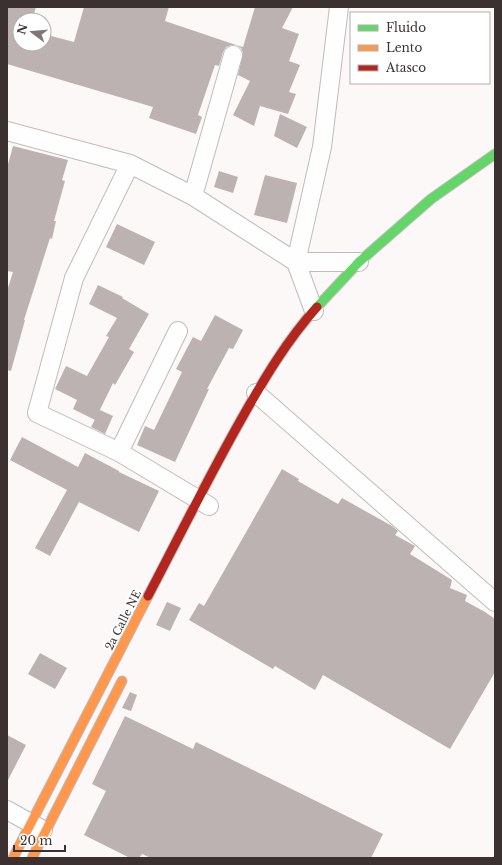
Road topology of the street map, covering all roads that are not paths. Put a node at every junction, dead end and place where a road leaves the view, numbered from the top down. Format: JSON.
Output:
{"nodes":[{"id":1,"x":339,"y":7,"type":"edge"},
{"id":2,"x":233,"y":55,"type":"dead end"},
{"id":3,"x":7,"y":131,"type":"edge"},
{"id":4,"x":495,"y":154,"type":"edge"},
{"id":5,"x":130,"y":164,"type":"junction"},
{"id":6,"x":193,"y":196,"type":"junction"},
{"id":7,"x":296,"y":262,"type":"junction"},
{"id":8,"x":359,"y":262,"type":"junction"},
{"id":9,"x":314,"y":311,"type":"junction"},
{"id":10,"x":178,"y":331,"type":"dead end"},
{"id":11,"x":264,"y":398,"type":"junction"},
{"id":12,"x":119,"y":452,"type":"junction"},
{"id":13,"x":206,"y":505,"type":"junction"},
{"id":14,"x":495,"y":602,"type":"edge"},
{"id":15,"x":126,"y":672,"type":"dead end"},
{"id":16,"x":7,"y":810,"type":"edge"},
{"id":17,"x":38,"y":828,"type":"junction"},
{"id":18,"x":12,"y":858,"type":"edge"},
{"id":19,"x":32,"y":858,"type":"edge"}],
"edges":[{"from":1,"to":7,"type":"street"},
{"from":2,"to":6,"type":"street"},
{"from":3,"to":5,"type":"street"},
{"from":4,"to":8,"type":"main road","name":"2a Calle NE"},
{"from":5,"to":6,"type":"street"},
{"from":5,"to":12,"type":"street"},
{"from":6,"to":7,"type":"street"},
{"from":7,"to":8,"type":"street"},
{"from":7,"to":9,"type":"street"},
{"from":8,"to":9,"type":"main road","name":"2a Calle NE"},
{"from":9,"to":11,"type":"main road","name":"2a Calle NE"},
{"from":10,"to":12,"type":"street"},
{"from":11,"to":13,"type":"main road","name":"2a Calle NE"},
{"from":11,"to":14,"type":"street"},
{"from":12,"to":13,"type":"street"},
{"from":13,"to":17,"type":"main road","name":"2a Calle NE"},
{"from":15,"to":17,"type":"main road","name":"2a Calle NE"},
{"from":16,"to":17,"type":"street"},
{"from":17,"to":18,"type":"main road","name":"2a Calle NE"},
{"from":17,"to":19,"type":"main road","name":"2a Calle NE"}]}
